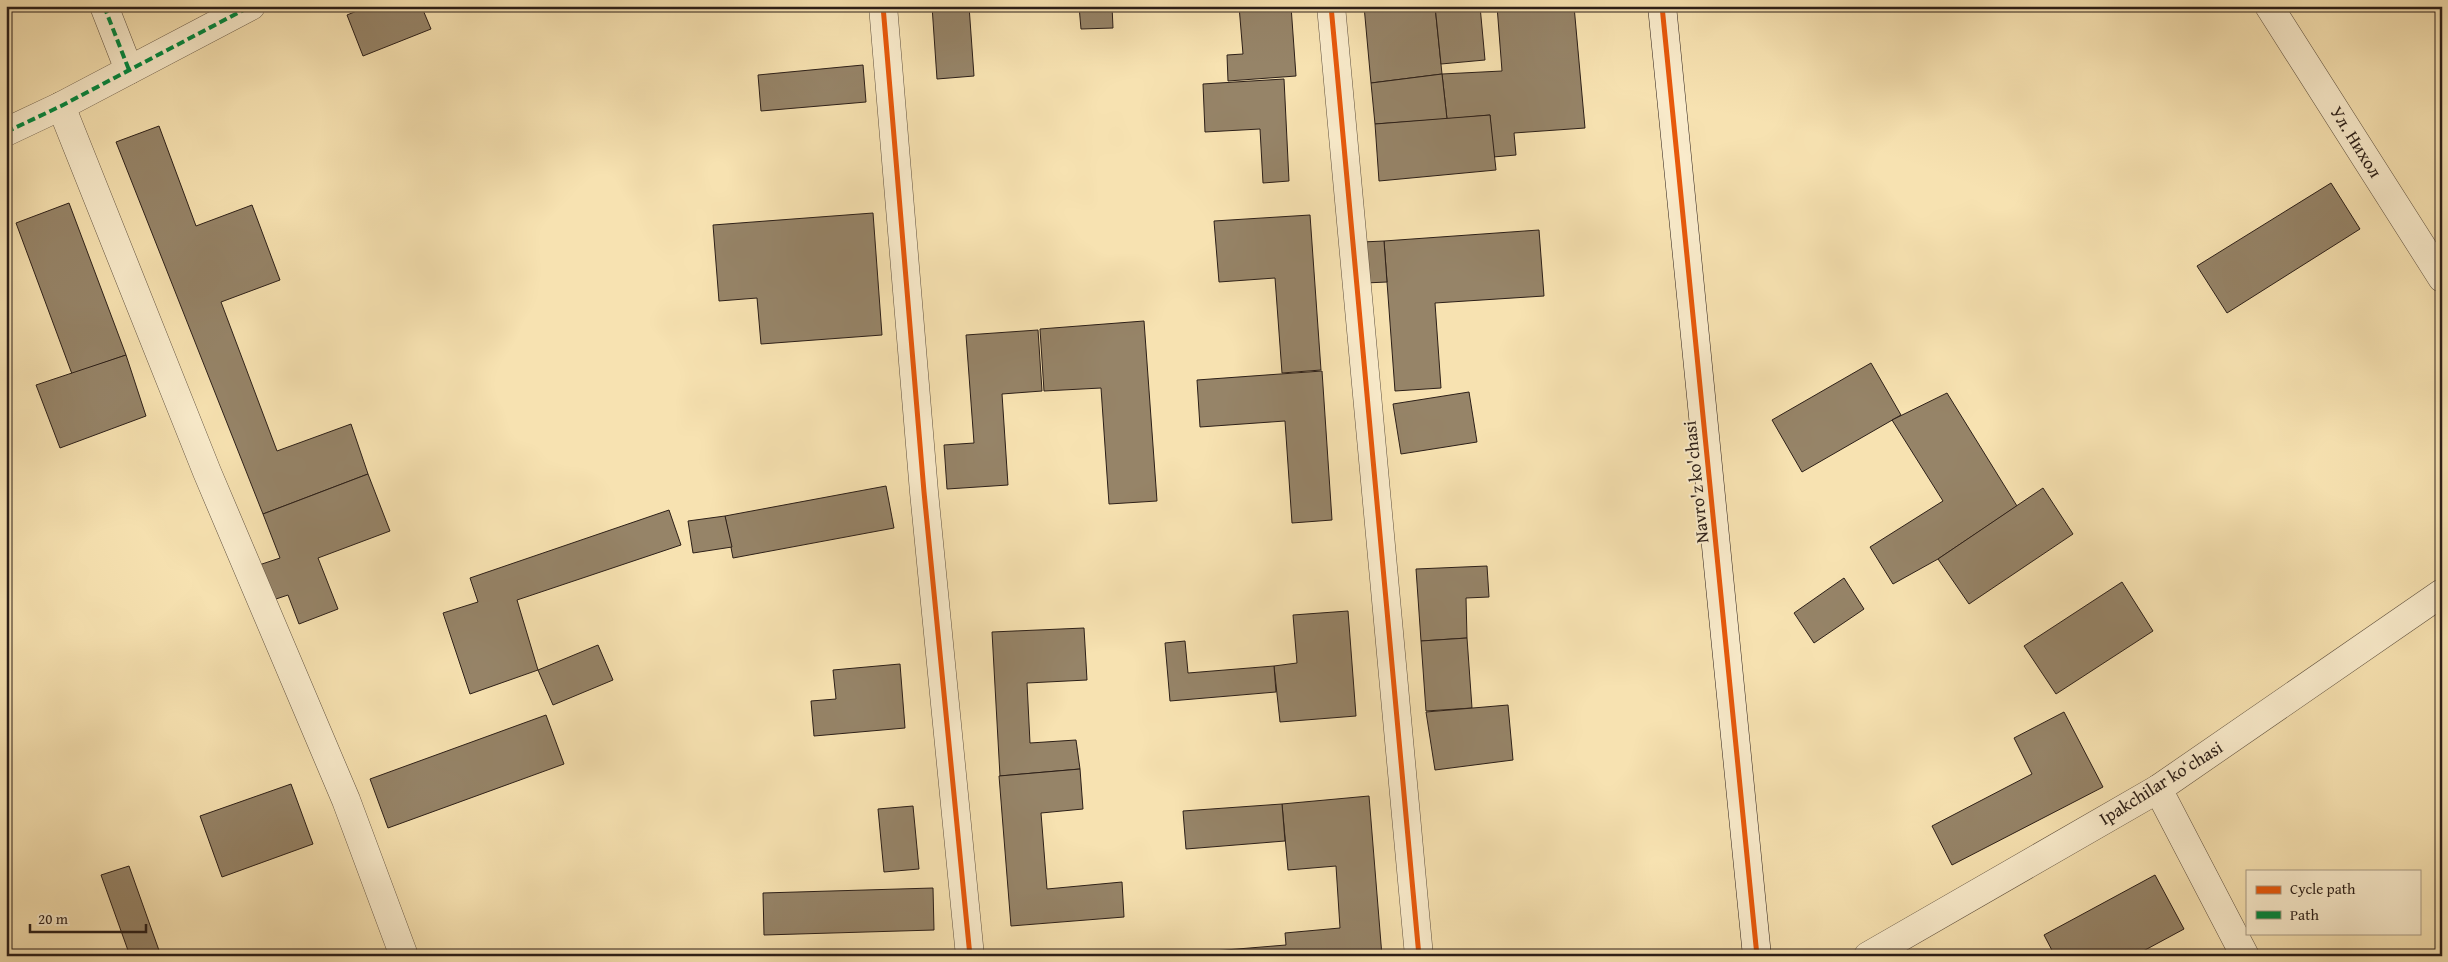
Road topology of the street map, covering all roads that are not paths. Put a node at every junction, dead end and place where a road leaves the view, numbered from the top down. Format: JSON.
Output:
{"nodes":[{"id":1,"x":104,"y":6,"type":"edge"},
{"id":2,"x":251,"y":6,"type":"edge"},
{"id":3,"x":883,"y":6,"type":"edge"},
{"id":4,"x":1331,"y":6,"type":"edge"},
{"id":5,"x":1662,"y":6,"type":"edge"},
{"id":6,"x":2269,"y":6,"type":"edge"},
{"id":7,"x":129,"y":70,"type":"junction"},
{"id":8,"x":61,"y":106,"type":"junction"},
{"id":9,"x":6,"y":132,"type":"edge"},
{"id":10,"x":2442,"y":278,"type":"edge"},
{"id":11,"x":2442,"y":593,"type":"edge"},
{"id":12,"x":2158,"y":789,"type":"junction"},
{"id":13,"x":404,"y":956,"type":"edge"},
{"id":14,"x":970,"y":956,"type":"edge"},
{"id":15,"x":1419,"y":956,"type":"edge"},
{"id":16,"x":1757,"y":956,"type":"edge"},
{"id":17,"x":1868,"y":956,"type":"edge"},
{"id":18,"x":2245,"y":956,"type":"edge"}],
"edges":[{"from":1,"to":7,"type":"street"},
{"from":2,"to":7,"type":"street"},
{"from":3,"to":14,"type":"street"},
{"from":4,"to":15,"type":"street"},
{"from":5,"to":16,"type":"street","name":"Navro'z ko'chasi"},
{"from":6,"to":10,"type":"street","name":"Ул. Нихол"},
{"from":7,"to":8,"type":"street"},
{"from":8,"to":9,"type":"street"},
{"from":8,"to":13,"type":"street"},
{"from":11,"to":12,"type":"street","name":"Ipakchilar koʻchasi"},
{"from":12,"to":17,"type":"street","name":"Ipakchilar koʻchasi"},
{"from":12,"to":18,"type":"street"}]}
